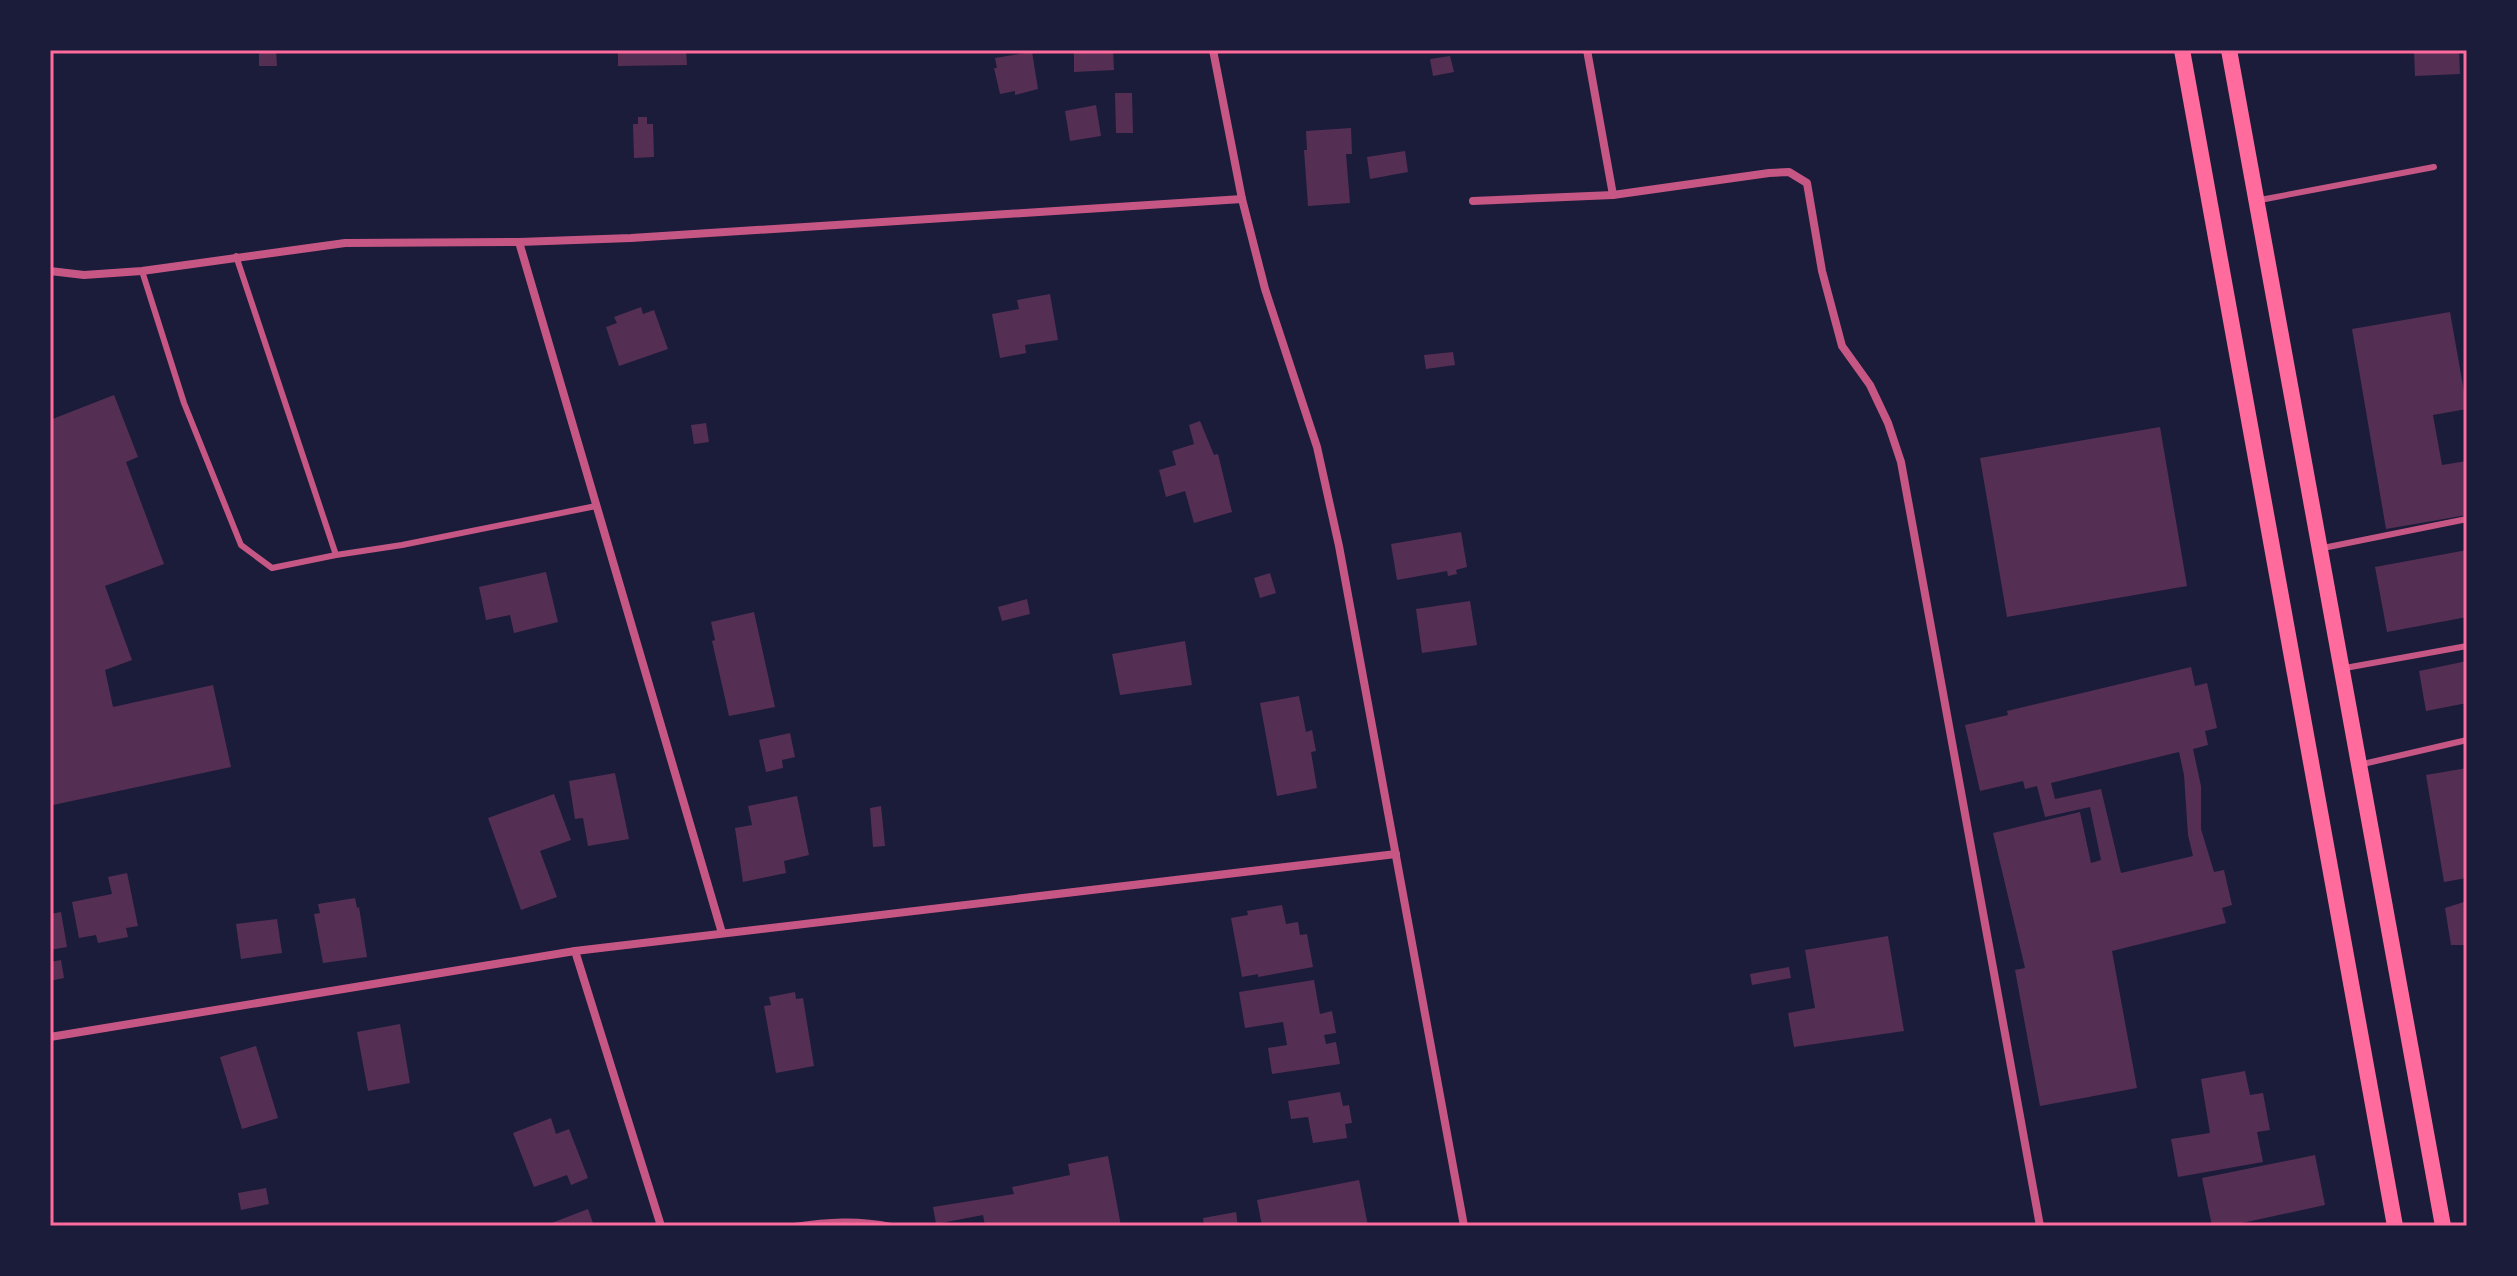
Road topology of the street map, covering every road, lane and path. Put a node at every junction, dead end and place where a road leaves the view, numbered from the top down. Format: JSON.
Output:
{"nodes":[{"id":1,"x":1213,"y":50,"type":"edge"},
{"id":2,"x":1587,"y":50,"type":"edge"},
{"id":3,"x":2182,"y":50,"type":"edge"},
{"id":4,"x":2229,"y":50,"type":"edge"},
{"id":5,"x":2434,"y":167,"type":"dead end"},
{"id":6,"x":1613,"y":195,"type":"junction"},
{"id":7,"x":1242,"y":199,"type":"junction"},
{"id":8,"x":2256,"y":200,"type":"junction"},
{"id":9,"x":1473,"y":201,"type":"dead end"},
{"id":10,"x":519,"y":242,"type":"junction"},
{"id":11,"x":236,"y":256,"type":"junction"},
{"id":12,"x":50,"y":271,"type":"edge"},
{"id":13,"x":142,"y":271,"type":"junction"},
{"id":14,"x":596,"y":506,"type":"junction"},
{"id":15,"x":2467,"y":519,"type":"edge"},
{"id":16,"x":2319,"y":549,"type":"junction"},
{"id":17,"x":336,"y":555,"type":"junction"},
{"id":18,"x":2467,"y":646,"type":"edge"},
{"id":19,"x":2342,"y":669,"type":"junction"},
{"id":20,"x":2467,"y":740,"type":"edge"},
{"id":21,"x":2359,"y":765,"type":"junction"},
{"id":22,"x":1396,"y":854,"type":"junction"},
{"id":23,"x":722,"y":933,"type":"junction"},
{"id":24,"x":575,"y":951,"type":"junction"},
{"id":25,"x":50,"y":1037,"type":"edge"},
{"id":26,"x":661,"y":1226,"type":"edge"},
{"id":27,"x":794,"y":1226,"type":"edge"},
{"id":28,"x":891,"y":1226,"type":"edge"},
{"id":29,"x":1464,"y":1226,"type":"edge"},
{"id":30,"x":2040,"y":1226,"type":"edge"},
{"id":31,"x":2395,"y":1226,"type":"edge"},
{"id":32,"x":2443,"y":1226,"type":"edge"}],
"edges":[{"from":1,"to":7,"type":"street"},
{"from":2,"to":6,"type":"street"},
{"from":3,"to":31,"type":"main road"},
{"from":4,"to":8,"type":"main road"},
{"from":5,"to":8,"type":"lane"},
{"from":6,"to":9,"type":"street"},
{"from":6,"to":30,"type":"street"},
{"from":7,"to":10,"type":"street"},
{"from":7,"to":22,"type":"street"},
{"from":8,"to":16,"type":"main road"},
{"from":10,"to":11,"type":"street"},
{"from":10,"to":14,"type":"street"},
{"from":11,"to":13,"type":"street"},
{"from":11,"to":17,"type":"lane"},
{"from":12,"to":13,"type":"street"},
{"from":13,"to":17,"type":"lane"},
{"from":14,"to":17,"type":"lane"},
{"from":14,"to":23,"type":"street"},
{"from":15,"to":16,"type":"lane"},
{"from":16,"to":19,"type":"main road"},
{"from":18,"to":19,"type":"lane"},
{"from":19,"to":21,"type":"main road"},
{"from":20,"to":21,"type":"lane"},
{"from":21,"to":32,"type":"main road"},
{"from":22,"to":23,"type":"street"},
{"from":22,"to":29,"type":"street"},
{"from":23,"to":24,"type":"street"},
{"from":24,"to":25,"type":"street"},
{"from":24,"to":26,"type":"street"},
{"from":27,"to":28,"type":"lane"}]}
